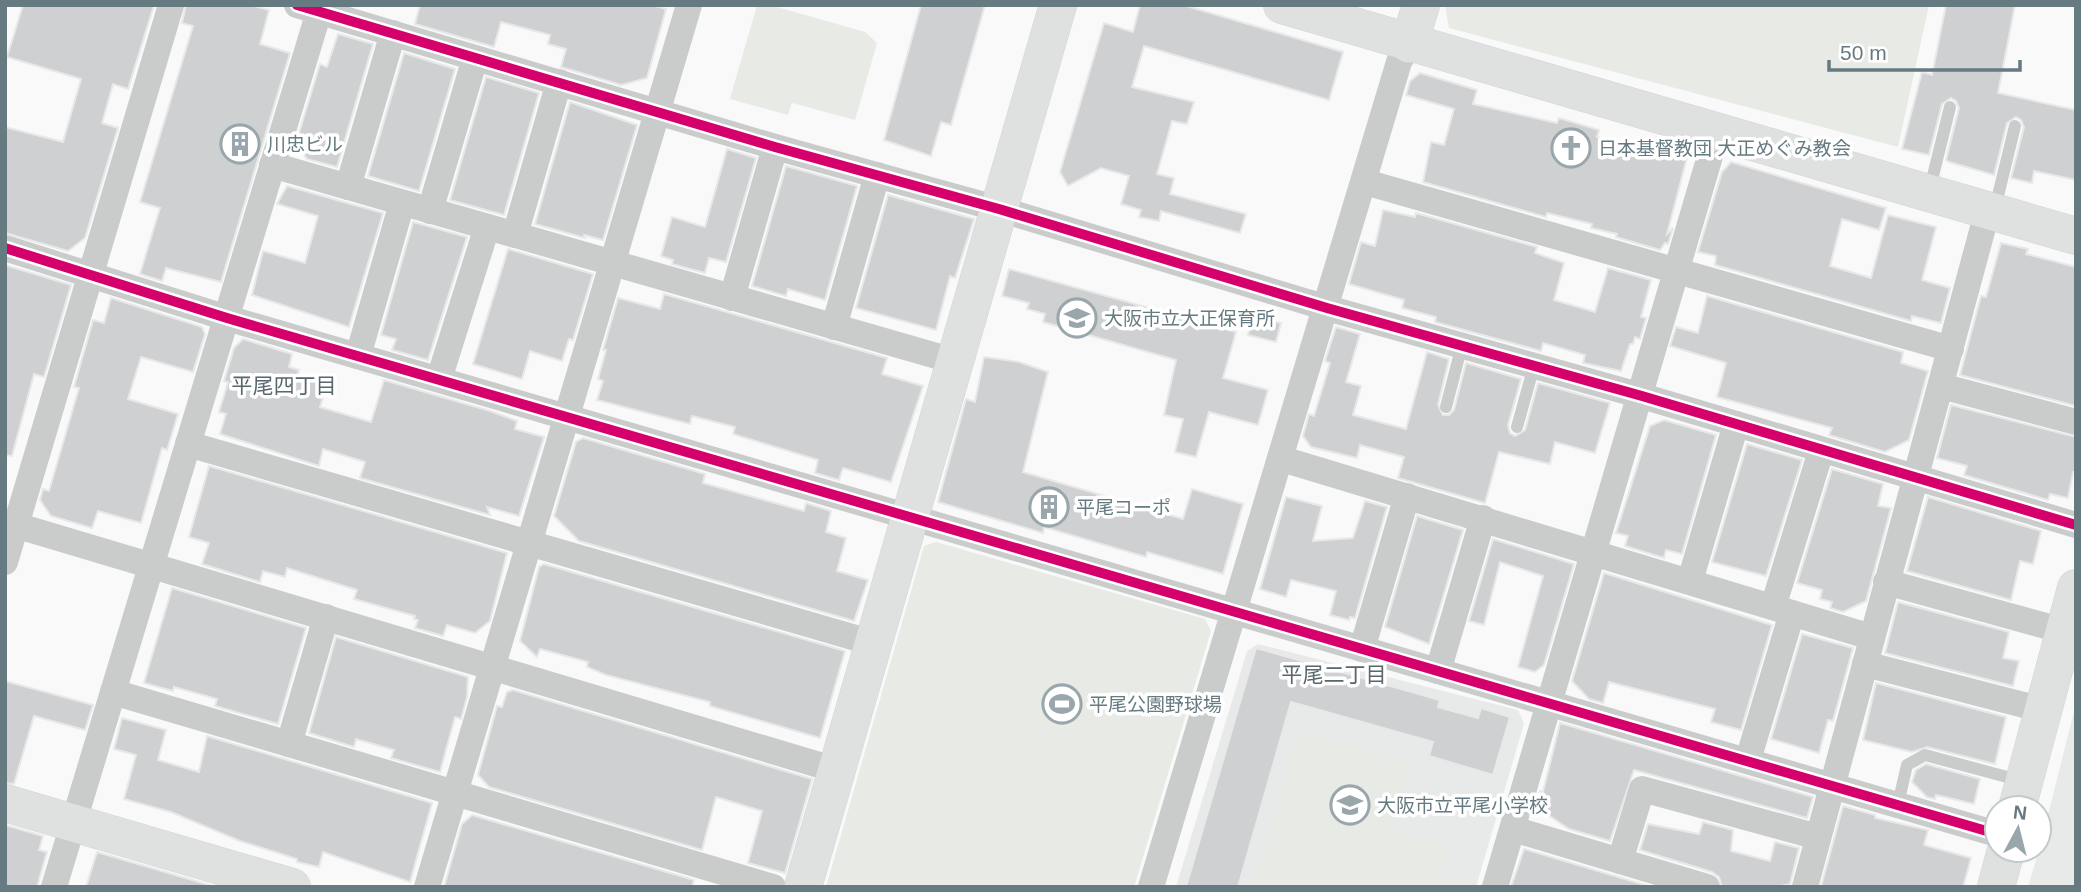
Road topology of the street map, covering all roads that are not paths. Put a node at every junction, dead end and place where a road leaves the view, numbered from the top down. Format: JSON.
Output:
{"nodes":[{"id":1,"x":171,"y":5,"type":"edge"},
{"id":2,"x":689,"y":5,"type":"edge"},
{"id":3,"x":1058,"y":5,"type":"edge"},
{"id":4,"x":1282,"y":5,"type":"edge"},
{"id":5,"x":1421,"y":5,"type":"edge"},
{"id":6,"x":312,"y":7,"type":"edge"},
{"id":7,"x":393,"y":33,"type":"junction"},
{"id":8,"x":1409,"y":44,"type":"junction"},
{"id":9,"x":475,"y":58,"type":"junction"},
{"id":10,"x":559,"y":82,"type":"junction"},
{"id":11,"x":1950,"y":107,"type":"dead end"},
{"id":12,"x":658,"y":113,"type":"junction"},
{"id":13,"x":2015,"y":126,"type":"dead end"},
{"id":14,"x":1718,"y":129,"type":"junction"},
{"id":15,"x":775,"y":148,"type":"junction"},
{"id":16,"x":272,"y":165,"type":"junction"},
{"id":17,"x":877,"y":175,"type":"junction"},
{"id":18,"x":1365,"y":182,"type":"junction"},
{"id":19,"x":348,"y":187,"type":"junction"},
{"id":20,"x":1929,"y":192,"type":"junction"},
{"id":21,"x":402,"y":203,"type":"junction"},
{"id":22,"x":999,"y":209,"type":"junction"},
{"id":23,"x":1991,"y":210,"type":"junction"},
{"id":24,"x":430,"y":211,"type":"junction"},
{"id":25,"x":487,"y":227,"type":"junction"},
{"id":26,"x":515,"y":235,"type":"junction"},
{"id":27,"x":2076,"y":236,"type":"edge"},
{"id":28,"x":5,"y":248,"type":"edge"},
{"id":29,"x":613,"y":264,"type":"junction"},
{"id":30,"x":1677,"y":269,"type":"junction"},
{"id":31,"x":90,"y":274,"type":"junction"},
{"id":32,"x":732,"y":298,"type":"junction"},
{"id":33,"x":1327,"y":308,"type":"junction"},
{"id":34,"x":227,"y":318,"type":"junction"},
{"id":35,"x":834,"y":327,"type":"junction"},
{"id":36,"x":1462,"y":345,"type":"junction"},
{"id":37,"x":1951,"y":349,"type":"junction"},
{"id":38,"x":358,"y":356,"type":"junction"},
{"id":39,"x":954,"y":361,"type":"junction"},
{"id":40,"x":1534,"y":366,"type":"junction"},
{"id":41,"x":439,"y":379,"type":"junction"},
{"id":42,"x":1941,"y":386,"type":"junction"},
{"id":43,"x":1642,"y":396,"type":"junction"},
{"id":44,"x":1446,"y":407,"type":"dead end"},
{"id":45,"x":567,"y":418,"type":"junction"},
{"id":46,"x":2076,"y":422,"type":"edge"},
{"id":47,"x":1736,"y":424,"type":"junction"},
{"id":48,"x":1517,"y":427,"type":"dead end"},
{"id":49,"x":188,"y":444,"type":"junction"},
{"id":50,"x":1821,"y":451,"type":"junction"},
{"id":51,"x":1282,"y":459,"type":"junction"},
{"id":52,"x":1914,"y":480,"type":"junction"},
{"id":53,"x":1407,"y":496,"type":"junction"},
{"id":54,"x":910,"y":517,"type":"junction"},
{"id":55,"x":1483,"y":518,"type":"junction"},
{"id":56,"x":10,"y":523,"type":"edge"},
{"id":57,"x":2076,"y":526,"type":"edge"},
{"id":58,"x":530,"y":542,"type":"junction"},
{"id":59,"x":1594,"y":551,"type":"junction"},
{"id":60,"x":5,"y":562,"type":"edge"},
{"id":61,"x":151,"y":565,"type":"junction"},
{"id":62,"x":1690,"y":581,"type":"junction"},
{"id":63,"x":1886,"y":582,"type":"junction"},
{"id":64,"x":2072,"y":606,"type":"edge"},
{"id":65,"x":1783,"y":610,"type":"junction"},
{"id":66,"x":1236,"y":613,"type":"junction"},
{"id":67,"x":326,"y":617,"type":"junction"},
{"id":68,"x":1871,"y":637,"type":"junction"},
{"id":69,"x":873,"y":643,"type":"junction"},
{"id":70,"x":1362,"y":649,"type":"junction"},
{"id":71,"x":1865,"y":664,"type":"junction"},
{"id":72,"x":492,"y":667,"type":"junction"},
{"id":73,"x":1438,"y":671,"type":"junction"},
{"id":74,"x":113,"y":692,"type":"junction"},
{"id":75,"x":1549,"y":703,"type":"junction"},
{"id":76,"x":2043,"y":710,"type":"junction"},
{"id":77,"x":289,"y":744,"type":"junction"},
{"id":78,"x":1748,"y":761,"type":"junction"},
{"id":79,"x":836,"y":770,"type":"junction"},
{"id":80,"x":1832,"y":784,"type":"junction"},
{"id":81,"x":455,"y":792,"type":"junction"},
{"id":82,"x":2019,"y":794,"type":"edge"},
{"id":83,"x":2021,"y":794,"type":"edge"},
{"id":84,"x":5,"y":803,"type":"edge"},
{"id":85,"x":1898,"y":804,"type":"junction"},
{"id":86,"x":73,"y":824,"type":"junction"},
{"id":87,"x":1513,"y":829,"type":"junction"},
{"id":88,"x":1983,"y":830,"type":"edge"},
{"id":89,"x":1818,"y":837,"type":"junction"},
{"id":90,"x":1620,"y":861,"type":"junction"},
{"id":91,"x":2002,"y":864,"type":"edge"},
{"id":92,"x":54,"y":887,"type":"edge"},
{"id":93,"x":292,"y":887,"type":"edge"},
{"id":94,"x":427,"y":887,"type":"edge"},
{"id":95,"x":773,"y":887,"type":"edge"},
{"id":96,"x":803,"y":887,"type":"edge"},
{"id":97,"x":1152,"y":887,"type":"edge"},
{"id":98,"x":1495,"y":887,"type":"edge"},
{"id":99,"x":1707,"y":887,"type":"edge"},
{"id":100,"x":1805,"y":887,"type":"edge"},
{"id":101,"x":1996,"y":887,"type":"edge"}],
"edges":[{"from":1,"to":31,"type":"street"},
{"from":2,"to":12,"type":"street"},
{"from":3,"to":22,"type":"street"},
{"from":4,"to":8,"type":"street"},
{"from":5,"to":8,"type":"street"},
{"from":6,"to":7,"type":"street"},
{"from":6,"to":16,"type":"street"},
{"from":7,"to":9,"type":"street"},
{"from":7,"to":19,"type":"street"},
{"from":8,"to":14,"type":"street"},
{"from":8,"to":18,"type":"street"},
{"from":9,"to":10,"type":"street"},
{"from":9,"to":24,"type":"street"},
{"from":10,"to":12,"type":"street"},
{"from":10,"to":26,"type":"street"},
{"from":11,"to":20,"type":"lane"},
{"from":12,"to":15,"type":"street"},
{"from":12,"to":29,"type":"street"},
{"from":13,"to":23,"type":"lane"},
{"from":14,"to":20,"type":"street"},
{"from":14,"to":30,"type":"street"},
{"from":15,"to":17,"type":"street"},
{"from":15,"to":32,"type":"street"},
{"from":16,"to":19,"type":"street"},
{"from":16,"to":34,"type":"street"},
{"from":17,"to":22,"type":"street"},
{"from":17,"to":35,"type":"street"},
{"from":18,"to":30,"type":"street"},
{"from":18,"to":33,"type":"street"},
{"from":19,"to":21,"type":"street"},
{"from":20,"to":23,"type":"street"},
{"from":21,"to":24,"type":"street"},
{"from":21,"to":38,"type":"street"},
{"from":22,"to":33,"type":"street"},
{"from":22,"to":39,"type":"street"},
{"from":23,"to":27,"type":"street"},
{"from":23,"to":37,"type":"street"},
{"from":24,"to":25,"type":"street"},
{"from":25,"to":26,"type":"street"},
{"from":25,"to":41,"type":"street"},
{"from":26,"to":29,"type":"street"},
{"from":28,"to":31,"type":"street"},
{"from":29,"to":32,"type":"street"},
{"from":29,"to":45,"type":"street"},
{"from":30,"to":37,"type":"street"},
{"from":30,"to":43,"type":"street"},
{"from":31,"to":34,"type":"street"},
{"from":31,"to":56,"type":"street"},
{"from":32,"to":35,"type":"street"},
{"from":33,"to":36,"type":"street"},
{"from":33,"to":51,"type":"street"},
{"from":34,"to":38,"type":"street"},
{"from":34,"to":49,"type":"street"},
{"from":35,"to":39,"type":"street"},
{"from":36,"to":40,"type":"street"},
{"from":36,"to":44,"type":"lane"},
{"from":37,"to":42,"type":"street"},
{"from":38,"to":41,"type":"street"},
{"from":39,"to":54,"type":"street"},
{"from":40,"to":43,"type":"street"},
{"from":40,"to":48,"type":"lane"},
{"from":41,"to":45,"type":"street"},
{"from":42,"to":46,"type":"street"},
{"from":42,"to":52,"type":"street"},
{"from":43,"to":47,"type":"street"},
{"from":43,"to":59,"type":"street"},
{"from":45,"to":54,"type":"street"},
{"from":45,"to":58,"type":"street"},
{"from":47,"to":50,"type":"street"},
{"from":47,"to":62,"type":"street"},
{"from":49,"to":58,"type":"street"},
{"from":49,"to":61,"type":"street"},
{"from":50,"to":52,"type":"street"},
{"from":50,"to":65,"type":"street"},
{"from":51,"to":53,"type":"street"},
{"from":51,"to":66,"type":"street"},
{"from":52,"to":57,"type":"street"},
{"from":52,"to":63,"type":"street"},
{"from":53,"to":55,"type":"street"},
{"from":53,"to":70,"type":"street"},
{"from":54,"to":66,"type":"street"},
{"from":54,"to":69,"type":"street"},
{"from":55,"to":59,"type":"street"},
{"from":55,"to":73,"type":"street"},
{"from":56,"to":60,"type":"street"},
{"from":56,"to":61,"type":"street"},
{"from":58,"to":69,"type":"street"},
{"from":58,"to":72,"type":"street"},
{"from":59,"to":62,"type":"street"},
{"from":59,"to":75,"type":"street"},
{"from":61,"to":67,"type":"street"},
{"from":61,"to":74,"type":"street"},
{"from":62,"to":65,"type":"street"},
{"from":63,"to":64,"type":"street"},
{"from":63,"to":68,"type":"street"},
{"from":64,"to":76,"type":"street"},
{"from":65,"to":68,"type":"street"},
{"from":65,"to":78,"type":"street"},
{"from":66,"to":70,"type":"street"},
{"from":66,"to":97,"type":"street"},
{"from":67,"to":72,"type":"street"},
{"from":67,"to":77,"type":"street"},
{"from":68,"to":71,"type":"street"},
{"from":69,"to":79,"type":"street"},
{"from":70,"to":73,"type":"street"},
{"from":71,"to":76,"type":"street"},
{"from":71,"to":80,"type":"street"},
{"from":72,"to":79,"type":"street"},
{"from":72,"to":81,"type":"street"},
{"from":73,"to":75,"type":"street"},
{"from":74,"to":77,"type":"street"},
{"from":74,"to":86,"type":"street"},
{"from":75,"to":78,"type":"street"},
{"from":75,"to":87,"type":"street"},
{"from":76,"to":83,"type":"street"},
{"from":77,"to":81,"type":"street"},
{"from":78,"to":80,"type":"street"},
{"from":79,"to":96,"type":"street"},
{"from":80,"to":85,"type":"street"},
{"from":80,"to":89,"type":"street"},
{"from":81,"to":94,"type":"street"},
{"from":81,"to":95,"type":"street"},
{"from":82,"to":85,"type":"lane"},
{"from":84,"to":86,"type":"street"},
{"from":85,"to":88,"type":"street"},
{"from":86,"to":92,"type":"street"},
{"from":86,"to":93,"type":"street"},
{"from":87,"to":90,"type":"street"},
{"from":87,"to":98,"type":"street"},
{"from":89,"to":90,"type":"street"},
{"from":89,"to":100,"type":"street"},
{"from":90,"to":99,"type":"street"},
{"from":91,"to":101,"type":"street"}]}
